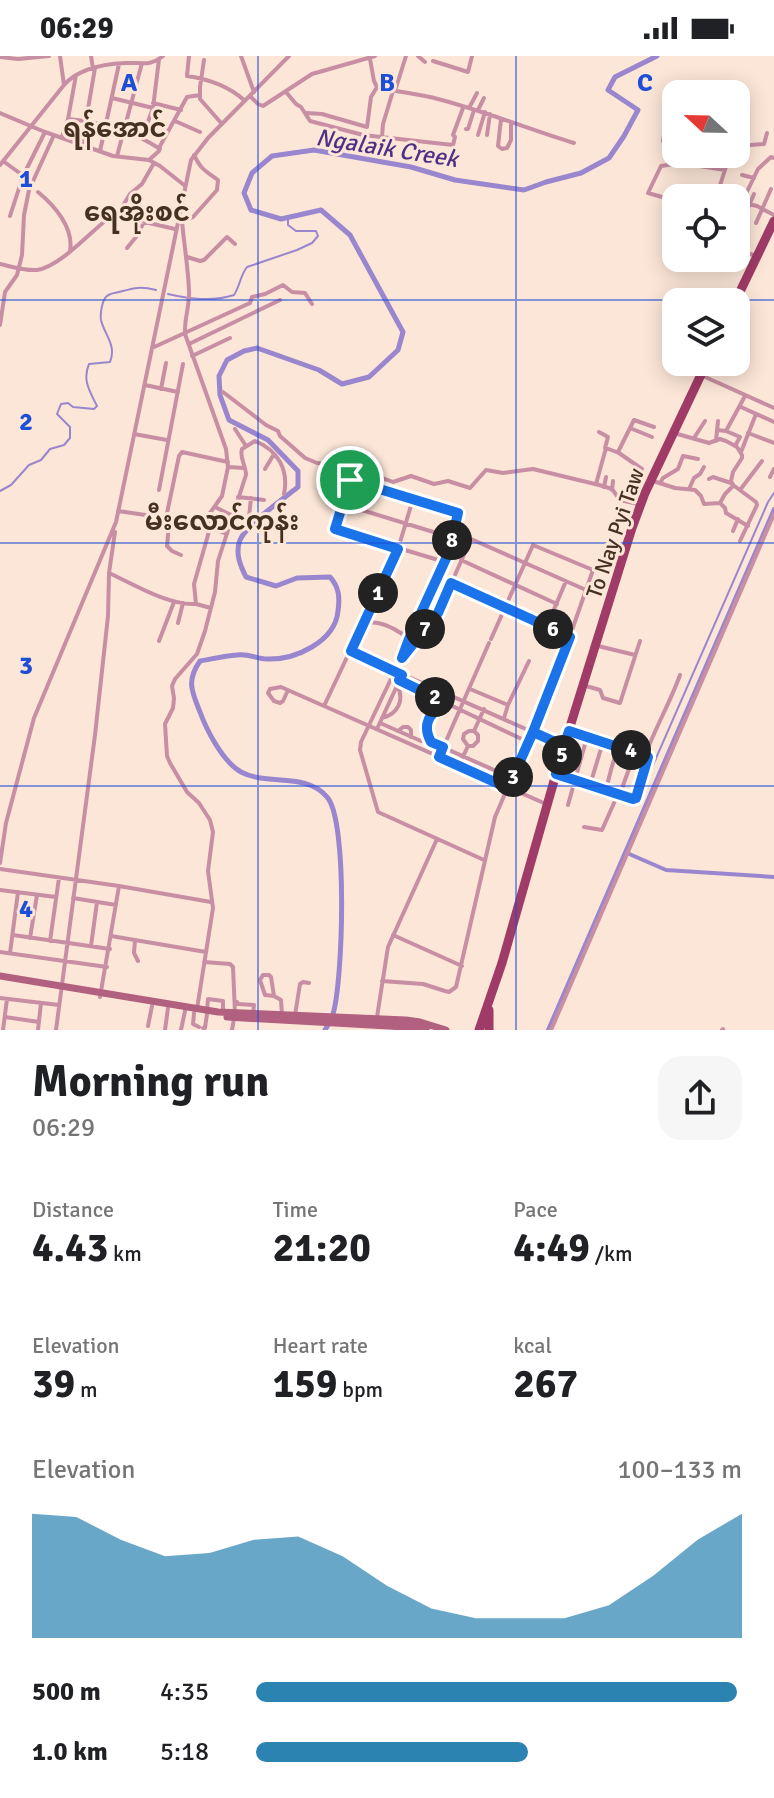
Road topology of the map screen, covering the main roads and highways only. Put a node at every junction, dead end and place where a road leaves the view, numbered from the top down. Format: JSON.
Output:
{"nodes":[{"id":1,"x":774,"y":222,"type":"edge"},
{"id":2,"x":742,"y":288,"type":"edge"},
{"id":3,"x":701,"y":376,"type":"edge"},
{"id":4,"x":0,"y":979,"type":"edge"},
{"id":5,"x":101,"y":995,"type":"junction"},
{"id":6,"x":490,"y":999,"type":"junction"},
{"id":7,"x":195,"y":1011,"type":"junction"},
{"id":8,"x":207,"y":1012,"type":"junction"},
{"id":9,"x":235,"y":1015,"type":"junction"},
{"id":10,"x":322,"y":1019,"type":"junction"},
{"id":11,"x":395,"y":1023,"type":"junction"},
{"id":12,"x":426,"y":1030,"type":"edge"},
{"id":13,"x":446,"y":1030,"type":"edge"},
{"id":14,"x":479,"y":1030,"type":"edge"},
{"id":15,"x":489,"y":1030,"type":"edge"}],
"edges":[{"from":1,"to":2,"type":"main road"},
{"from":3,"to":6,"type":"main road","name":"To Nay Pyi Taw"},
{"from":4,"to":5,"type":"main road"},
{"from":5,"to":7,"type":"main road"},
{"from":5,"to":7,"type":"main road"},
{"from":6,"to":14,"type":"main road"},
{"from":6,"to":15,"type":"main road"},
{"from":7,"to":8,"type":"main road"},
{"from":8,"to":9,"type":"main road"},
{"from":8,"to":9,"type":"main road"},
{"from":9,"to":10,"type":"main road"},
{"from":9,"to":10,"type":"main road"},
{"from":10,"to":11,"type":"main road"},
{"from":11,"to":12,"type":"main road"},
{"from":11,"to":13,"type":"main road"}]}
